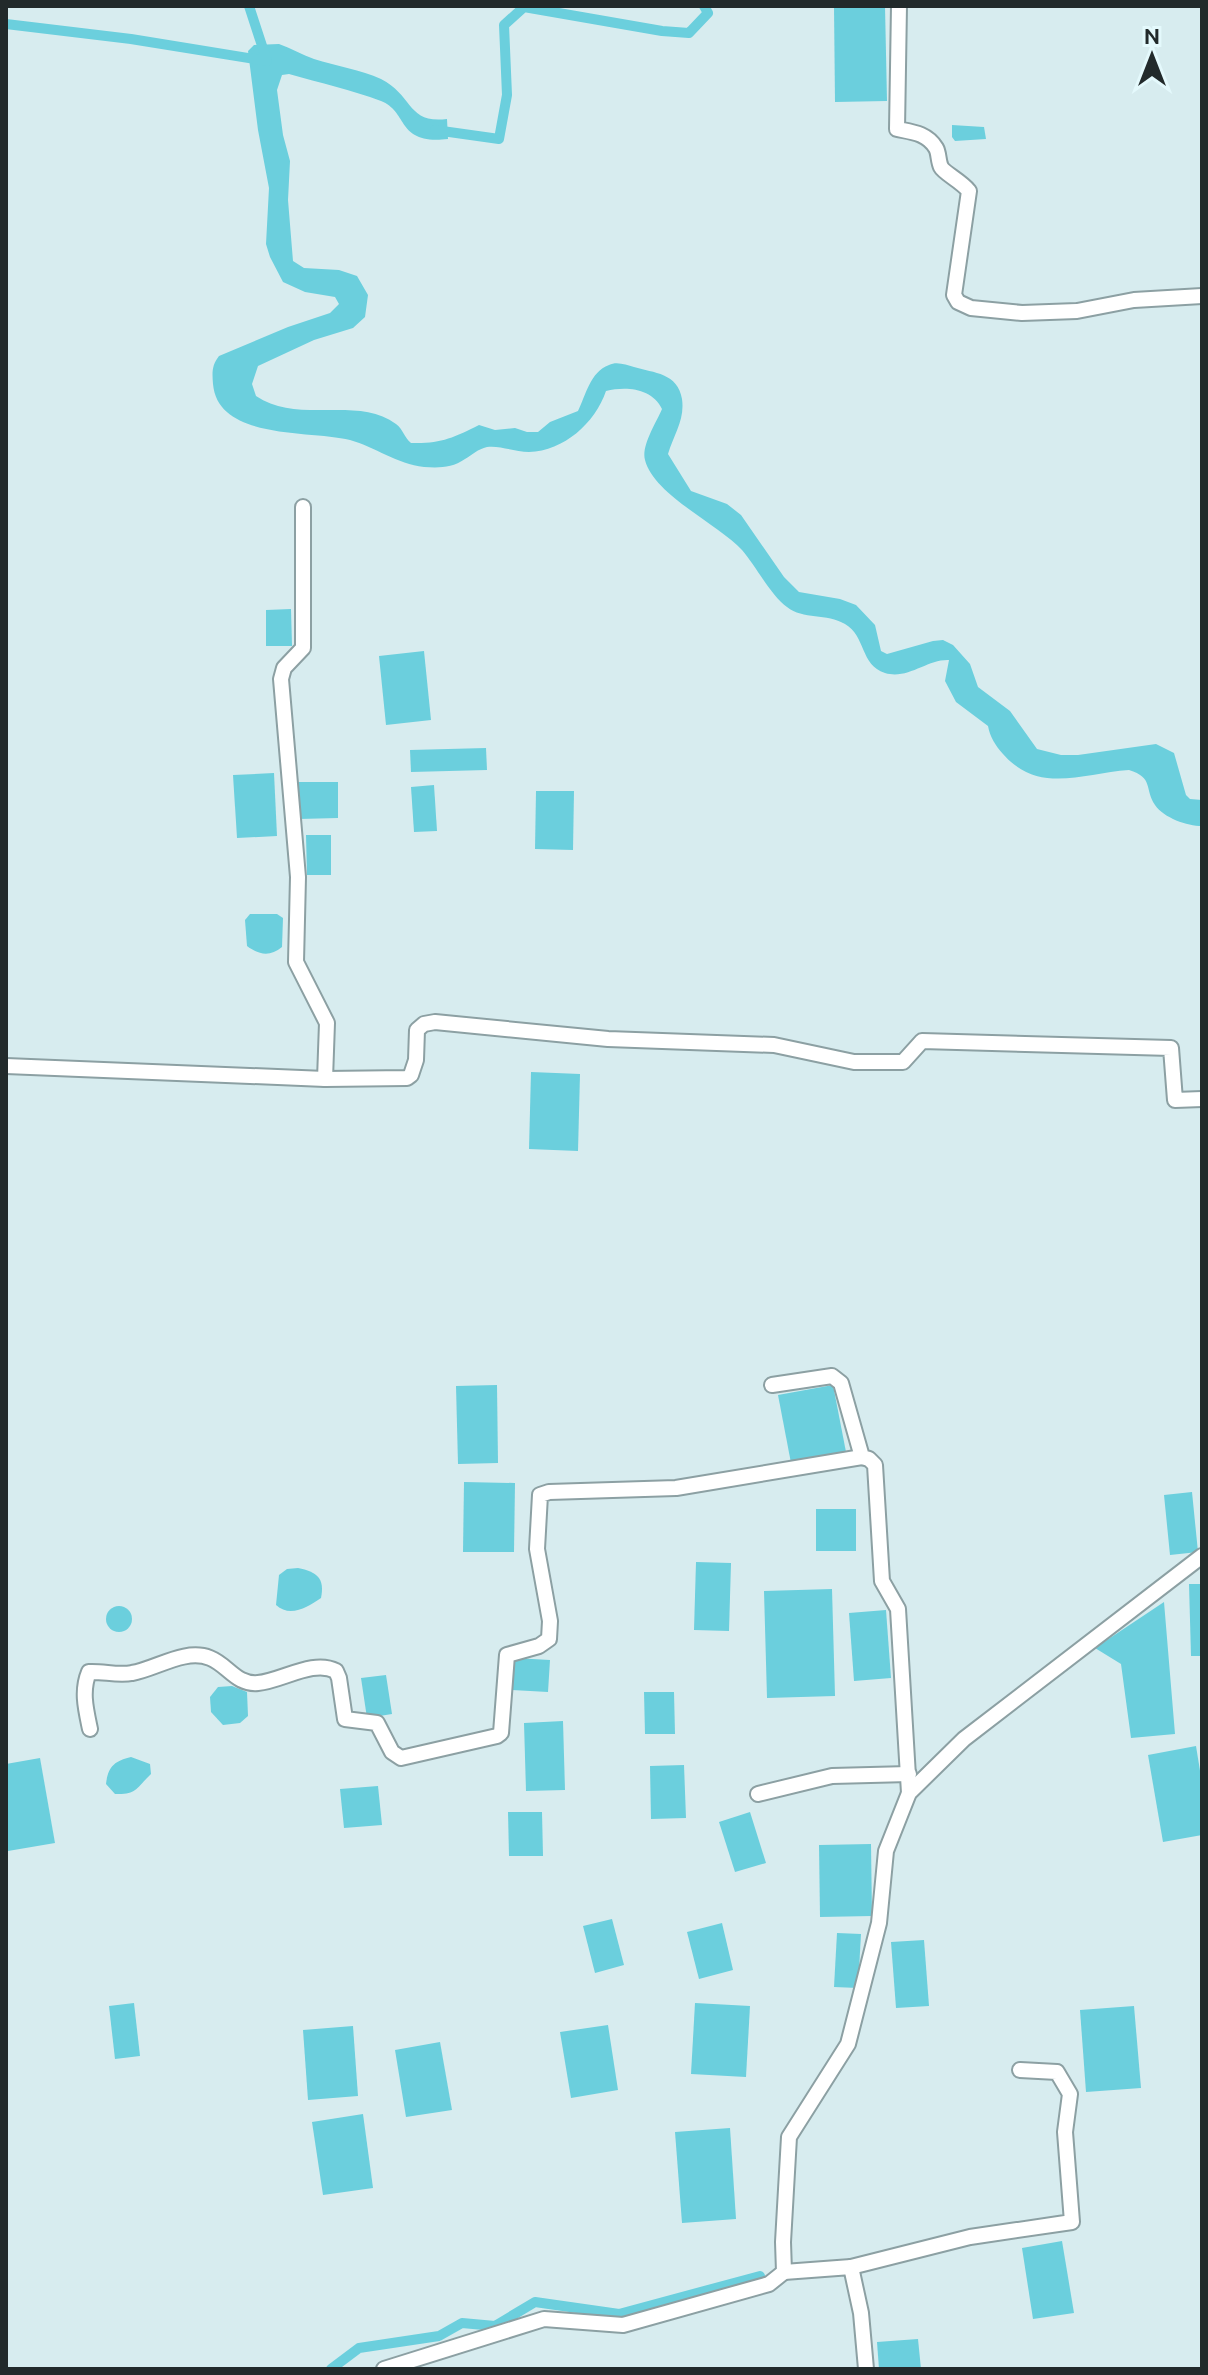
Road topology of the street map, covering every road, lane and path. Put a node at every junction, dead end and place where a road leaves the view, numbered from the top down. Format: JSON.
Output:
{"nodes":[{"id":1,"x":899,"y":6,"type":"edge"},
{"id":2,"x":1202,"y":296,"type":"edge"},
{"id":3,"x":303,"y":507,"type":"dead end"},
{"id":4,"x":6,"y":1066,"type":"edge"},
{"id":5,"x":325,"y":1079,"type":"junction"},
{"id":6,"x":1202,"y":1099,"type":"edge"},
{"id":7,"x":772,"y":1385,"type":"dead end"},
{"id":8,"x":862,"y":1457,"type":"junction"},
{"id":9,"x":1202,"y":1556,"type":"edge"},
{"id":10,"x":90,"y":1729,"type":"dead end"},
{"id":11,"x":909,"y":1774,"type":"junction"},
{"id":12,"x":909,"y":1793,"type":"junction"},
{"id":13,"x":758,"y":1794,"type":"dead end"},
{"id":14,"x":1020,"y":2070,"type":"dead end"},
{"id":15,"x":851,"y":2267,"type":"junction"},
{"id":16,"x":784,"y":2272,"type":"junction"},
{"id":17,"x":384,"y":2369,"type":"edge"},
{"id":18,"x":866,"y":2369,"type":"edge"}],
"edges":[{"from":1,"to":2,"type":"street"},
{"from":3,"to":5,"type":"street"},
{"from":4,"to":5,"type":"street"},
{"from":5,"to":6,"type":"street"},
{"from":7,"to":8,"type":"street"},
{"from":8,"to":10,"type":"street"},
{"from":8,"to":11,"type":"street"},
{"from":9,"to":12,"type":"street"},
{"from":11,"to":12,"type":"street"},
{"from":11,"to":13,"type":"street"},
{"from":12,"to":16,"type":"street"},
{"from":14,"to":15,"type":"street"},
{"from":15,"to":16,"type":"street"},
{"from":15,"to":18,"type":"street"},
{"from":16,"to":17,"type":"street"}]}
